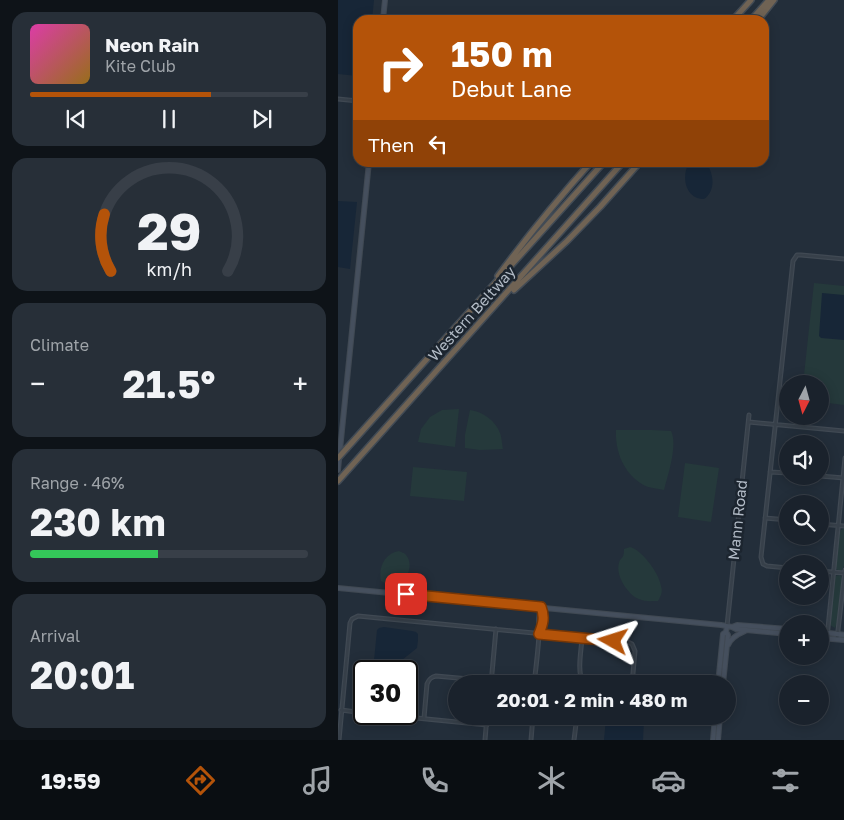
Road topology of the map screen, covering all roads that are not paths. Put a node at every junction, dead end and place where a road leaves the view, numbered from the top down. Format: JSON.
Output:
{"nodes":[{"id":1,"x":385,"y":0,"type":"edge"},
{"id":2,"x":751,"y":0,"type":"edge"},
{"id":3,"x":770,"y":0,"type":"edge"},
{"id":4,"x":774,"y":0,"type":"edge"},
{"id":5,"x":384,"y":15,"type":"edge"},
{"id":6,"x":737,"y":15,"type":"edge"},
{"id":7,"x":756,"y":15,"type":"edge"},
{"id":8,"x":762,"y":15,"type":"edge"},
{"id":9,"x":338,"y":99,"type":"edge"},
{"id":10,"x":353,"y":100,"type":"edge"},
{"id":11,"x":368,"y":167,"type":"edge"},
{"id":12,"x":587,"y":167,"type":"edge"},
{"id":13,"x":599,"y":167,"type":"edge"},
{"id":14,"x":620,"y":167,"type":"edge"},
{"id":15,"x":636,"y":167,"type":"edge"},
{"id":16,"x":844,"y":259,"type":"edge"},
{"id":17,"x":476,"y":304,"type":"junction"},
{"id":18,"x":492,"y":311,"type":"junction"},
{"id":19,"x":749,"y":414,"type":"dead end"},
{"id":20,"x":749,"y":422,"type":"junction"},
{"id":21,"x":775,"y":424,"type":"junction"},
{"id":22,"x":844,"y":431,"type":"edge"},
{"id":23,"x":338,"y":458,"type":"edge"},
{"id":24,"x":844,"y":458,"type":"edge"},
{"id":25,"x":338,"y":470,"type":"edge"},
{"id":26,"x":770,"y":472,"type":"junction"},
{"id":27,"x":779,"y":472,"type":"edge"},
{"id":28,"x":829,"y":477,"type":"edge"},
{"id":29,"x":844,"y":478,"type":"edge"},
{"id":30,"x":338,"y":481,"type":"edge"},
{"id":31,"x":765,"y":518,"type":"junction"},
{"id":32,"x":779,"y":519,"type":"edge"},
{"id":33,"x":829,"y":525,"type":"edge"},
{"id":34,"x":838,"y":526,"type":"junction"},
{"id":35,"x":844,"y":526,"type":"edge"},
{"id":36,"x":779,"y":567,"type":"edge"},
{"id":37,"x":829,"y":572,"type":"edge"},
{"id":38,"x":834,"y":572,"type":"junction"},
{"id":39,"x":844,"y":572,"type":"edge"},
{"id":40,"x":338,"y":588,"type":"edge"},
{"id":41,"x":541,"y":607,"type":"junction"},
{"id":42,"x":829,"y":618,"type":"edge"},
{"id":43,"x":538,"y":621,"type":"junction"},
{"id":44,"x":543,"y":622,"type":"junction"},
{"id":45,"x":727,"y":626,"type":"junction"},
{"id":46,"x":732,"y":627,"type":"junction"},
{"id":47,"x":779,"y":628,"type":"edge"},
{"id":48,"x":496,"y":629,"type":"junction"},
{"id":49,"x":746,"y":630,"type":"junction"},
{"id":50,"x":726,"y":632,"type":"junction"},
{"id":51,"x":779,"y":633,"type":"edge"},
{"id":52,"x":539,"y":634,"type":"junction"},
{"id":53,"x":844,"y":635,"type":"edge"},
{"id":54,"x":829,"y":636,"type":"edge"},
{"id":55,"x":838,"y":637,"type":"junction"},
{"id":56,"x":582,"y":638,"type":"junction"},
{"id":57,"x":844,"y":640,"type":"edge"},
{"id":58,"x":727,"y":650,"type":"junction"},
{"id":59,"x":492,"y":675,"type":"edge"},
{"id":60,"x":535,"y":675,"type":"edge"},
{"id":61,"x":580,"y":675,"type":"edge"},
{"id":62,"x":633,"y":675,"type":"edge"},
{"id":63,"x":719,"y":675,"type":"edge"},
{"id":64,"x":724,"y":675,"type":"edge"},
{"id":65,"x":448,"y":677,"type":"edge"},
{"id":66,"x":342,"y":710,"type":"junction"},
{"id":67,"x":353,"y":712,"type":"edge"},
{"id":68,"x":418,"y":718,"type":"edge"},
{"id":69,"x":424,"y":718,"type":"junction"},
{"id":70,"x":448,"y":721,"type":"edge"},
{"id":71,"x":487,"y":725,"type":"edge"},
{"id":72,"x":532,"y":725,"type":"edge"},
{"id":73,"x":576,"y":725,"type":"edge"},
{"id":74,"x":714,"y":725,"type":"edge"},
{"id":75,"x":719,"y":725,"type":"edge"},
{"id":76,"x":338,"y":740,"type":"edge"},
{"id":77,"x":485,"y":740,"type":"edge"},
{"id":78,"x":531,"y":740,"type":"edge"},
{"id":79,"x":574,"y":740,"type":"edge"},
{"id":80,"x":712,"y":740,"type":"edge"},
{"id":81,"x":718,"y":740,"type":"edge"}],
"edges":[{"from":1,"to":5,"type":"street"},
{"from":2,"to":6,"type":"highway"},
{"from":3,"to":7,"type":"highway"},
{"from":4,"to":8,"type":"highway"},
{"from":9,"to":10,"type":"street"},
{"from":11,"to":25,"type":"street"},
{"from":12,"to":17,"type":"highway"},
{"from":13,"to":17,"type":"highway","name":"Western Beltway"},
{"from":14,"to":18,"type":"highway","name":"Western Beltway"},
{"from":15,"to":18,"type":"highway"},
{"from":16,"to":21,"type":"street"},
{"from":17,"to":23,"type":"highway","name":"Western Beltway","bridge":true},
{"from":18,"to":30,"type":"highway","name":"Western Beltway"},
{"from":19,"to":20,"type":"street","name":"Mann Road"},
{"from":20,"to":21,"type":"street"},
{"from":20,"to":45,"type":"street","name":"Mann Road"},
{"from":21,"to":22,"type":"street"},
{"from":21,"to":26,"type":"street"},
{"from":24,"to":29,"type":"street"},
{"from":26,"to":27,"type":"street"},
{"from":26,"to":31,"type":"street"},
{"from":28,"to":29,"type":"street"},
{"from":29,"to":34,"type":"street"},
{"from":31,"to":32,"type":"street"},
{"from":31,"to":36,"type":"street"},
{"from":33,"to":34,"type":"street"},
{"from":34,"to":35,"type":"street"},
{"from":34,"to":38,"type":"street"},
{"from":37,"to":38,"type":"street"},
{"from":38,"to":39,"type":"street"},
{"from":38,"to":42,"type":"street"},
{"from":39,"to":55,"type":"street"},
{"from":40,"to":41,"type":"street"},
{"from":41,"to":43,"type":"street"},
{"from":41,"to":44,"type":"street"},
{"from":41,"to":45,"type":"street"},
{"from":43,"to":44,"type":"street"},
{"from":43,"to":52,"type":"street"},
{"from":44,"to":52,"type":"street"},
{"from":45,"to":46,"type":"street"},
{"from":45,"to":50,"type":"street"},
{"from":46,"to":47,"type":"street"},
{"from":46,"to":49,"type":"street"},
{"from":48,"to":52,"type":"street"},
{"from":48,"to":59,"type":"street"},
{"from":48,"to":66,"type":"street"},
{"from":49,"to":51,"type":"street"},
{"from":49,"to":58,"type":"street"},
{"from":50,"to":58,"type":"street"},
{"from":50,"to":63,"type":"street"},
{"from":52,"to":56,"type":"street"},
{"from":52,"to":60,"type":"street"},
{"from":53,"to":55,"type":"street"},
{"from":54,"to":55,"type":"street"},
{"from":55,"to":57,"type":"street"},
{"from":56,"to":61,"type":"street"},
{"from":56,"to":62,"type":"street"},
{"from":58,"to":64,"type":"street"},
{"from":65,"to":69,"type":"street"},
{"from":66,"to":67,"type":"street"},
{"from":66,"to":76,"type":"street"},
{"from":68,"to":69,"type":"street"},
{"from":69,"to":70,"type":"street"},
{"from":71,"to":77,"type":"street"},
{"from":72,"to":78,"type":"street"},
{"from":73,"to":79,"type":"street"},
{"from":74,"to":80,"type":"street"},
{"from":75,"to":81,"type":"street"}]}
